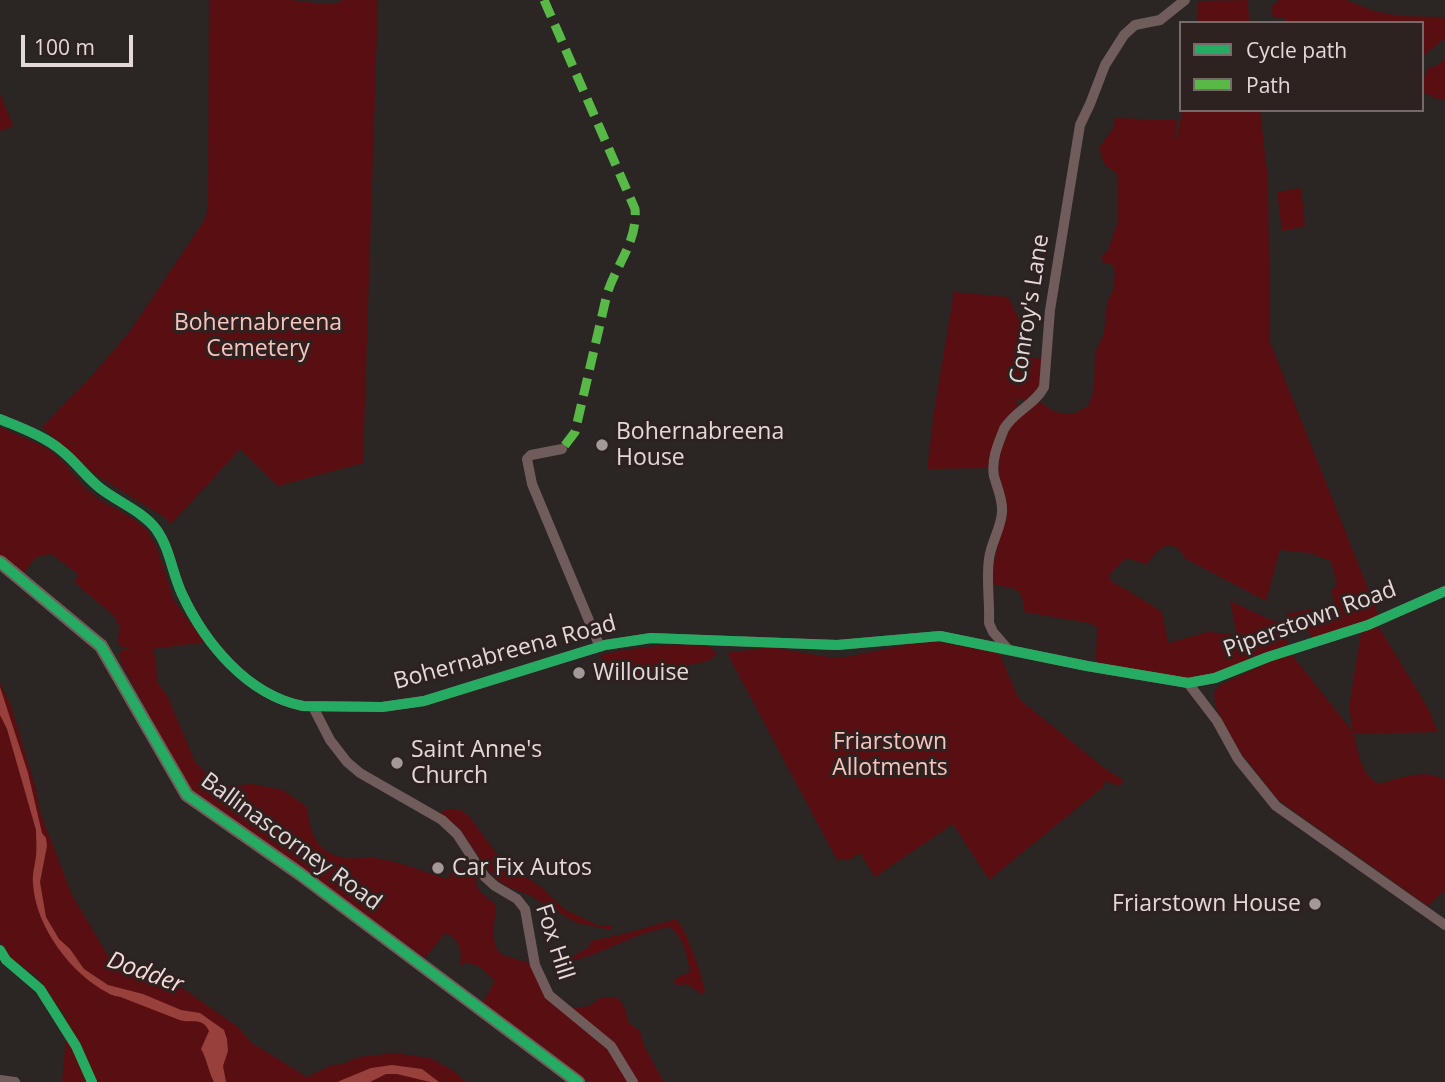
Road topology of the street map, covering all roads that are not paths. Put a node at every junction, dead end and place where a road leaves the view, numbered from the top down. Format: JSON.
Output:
{"nodes":[{"id":1,"x":1185,"y":0,"type":"edge"},
{"id":2,"x":0,"y":419,"type":"edge"},
{"id":3,"x":562,"y":449,"type":"dead end"},
{"id":4,"x":0,"y":562,"type":"edge"},
{"id":5,"x":1445,"y":591,"type":"edge"},
{"id":6,"x":600,"y":647,"type":"junction"},
{"id":7,"x":1007,"y":648,"type":"junction"},
{"id":8,"x":1188,"y":683,"type":"junction"},
{"id":9,"x":313,"y":707,"type":"junction"},
{"id":10,"x":1445,"y":925,"type":"edge"},
{"id":11,"x":0,"y":1080,"type":"edge"},
{"id":12,"x":15,"y":1082,"type":"edge"},
{"id":13,"x":578,"y":1082,"type":"edge"},
{"id":14,"x":634,"y":1082,"type":"edge"}],
"edges":[{"from":1,"to":7,"type":"street","name":"Conroy's Lane"},
{"from":2,"to":9,"type":"street","name":"Bohernabreena Road"},
{"from":3,"to":6,"type":"street"},
{"from":4,"to":13,"type":"main road","name":"Ballinascorney Road"},
{"from":5,"to":8,"type":"street","name":"Piperstown Road"},
{"from":6,"to":7,"type":"street","name":"Bohernabreena Road"},
{"from":6,"to":9,"type":"street","name":"Bohernabreena Road"},
{"from":7,"to":8,"type":"street","name":"Bohernabreena Road"},
{"from":8,"to":10,"type":"street"},
{"from":9,"to":14,"type":"street","name":"Fox Hill"},
{"from":11,"to":12,"type":"street"}]}
